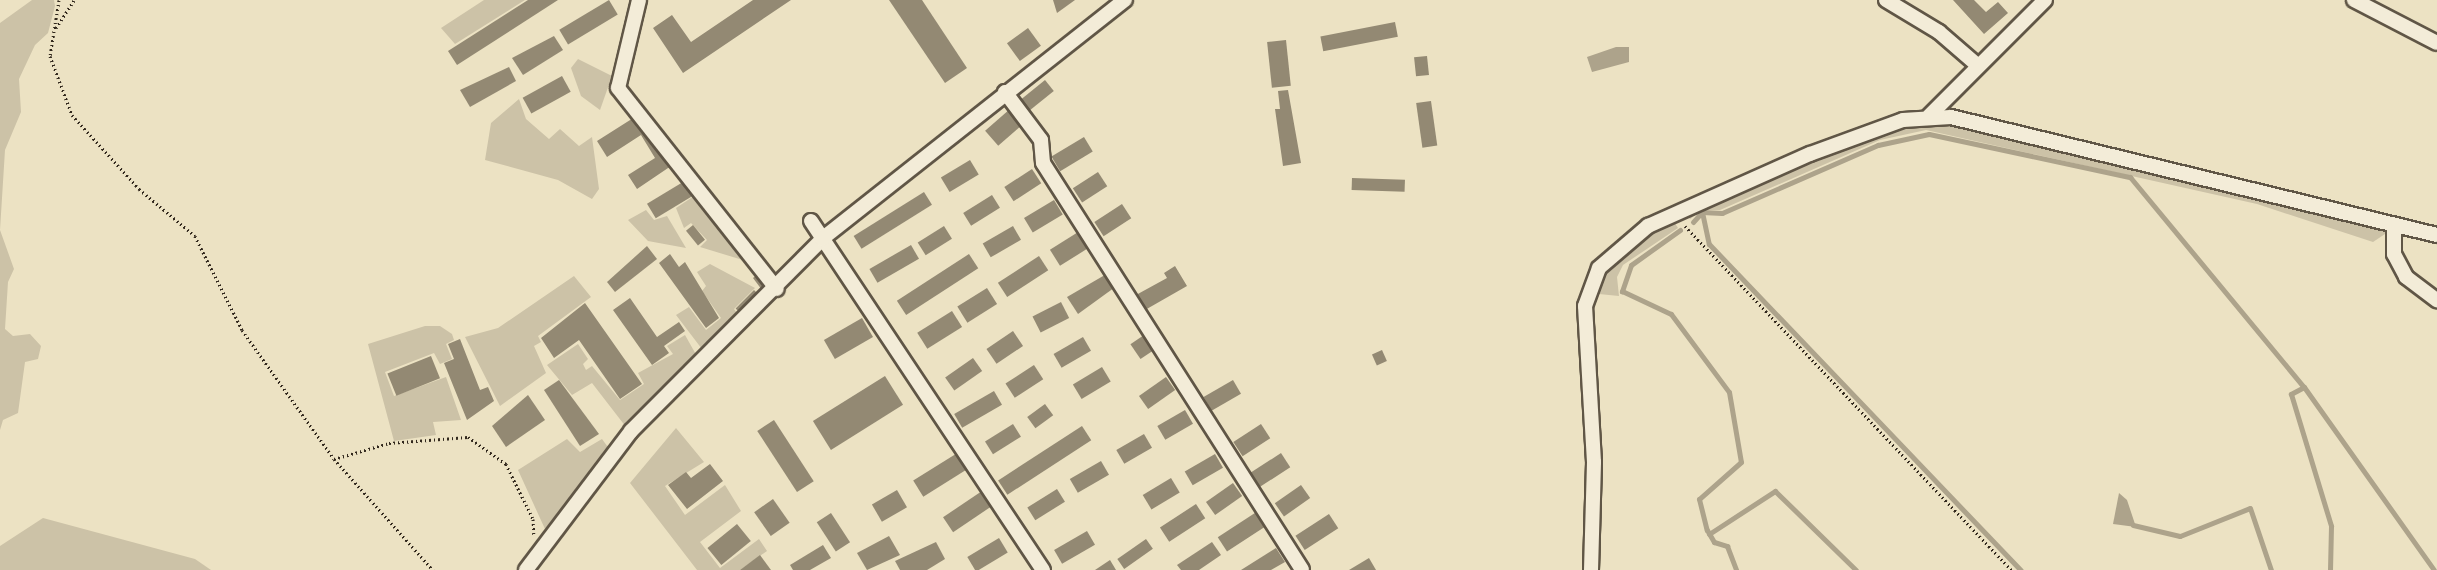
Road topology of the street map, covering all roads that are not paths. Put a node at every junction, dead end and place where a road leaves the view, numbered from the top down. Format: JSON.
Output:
{"nodes":[{"id":1,"x":639,"y":0,"type":"edge"},
{"id":2,"x":1125,"y":0,"type":"edge"},
{"id":3,"x":1886,"y":0,"type":"edge"},
{"id":4,"x":2044,"y":0,"type":"edge"},
{"id":5,"x":2354,"y":0,"type":"edge"},
{"id":6,"x":2437,"y":43,"type":"edge"},
{"id":7,"x":1976,"y":64,"type":"junction"},
{"id":8,"x":1005,"y":92,"type":"junction"},
{"id":9,"x":1929,"y":116,"type":"junction"},
{"id":10,"x":811,"y":221,"type":"dead end"},
{"id":11,"x":2394,"y":226,"type":"junction"},
{"id":12,"x":2437,"y":235,"type":"edge"},
{"id":13,"x":822,"y":239,"type":"junction"},
{"id":14,"x":777,"y":289,"type":"junction"},
{"id":15,"x":2437,"y":300,"type":"edge"},
{"id":16,"x":526,"y":570,"type":"edge"},
{"id":17,"x":1043,"y":570,"type":"edge"},
{"id":18,"x":1302,"y":570,"type":"edge"},
{"id":19,"x":1591,"y":570,"type":"edge"}],
"edges":[{"from":1,"to":14,"type":"street"},
{"from":2,"to":8,"type":"street"},
{"from":3,"to":7,"type":"street"},
{"from":4,"to":7,"type":"street"},
{"from":5,"to":6,"type":"street"},
{"from":7,"to":9,"type":"street"},
{"from":8,"to":13,"type":"street"},
{"from":8,"to":18,"type":"street"},
{"from":9,"to":11,"type":"street"},
{"from":9,"to":19,"type":"street"},
{"from":10,"to":13,"type":"street"},
{"from":11,"to":12,"type":"street"},
{"from":11,"to":15,"type":"street"},
{"from":13,"to":14,"type":"street"},
{"from":13,"to":17,"type":"street"},
{"from":14,"to":16,"type":"street"}]}
